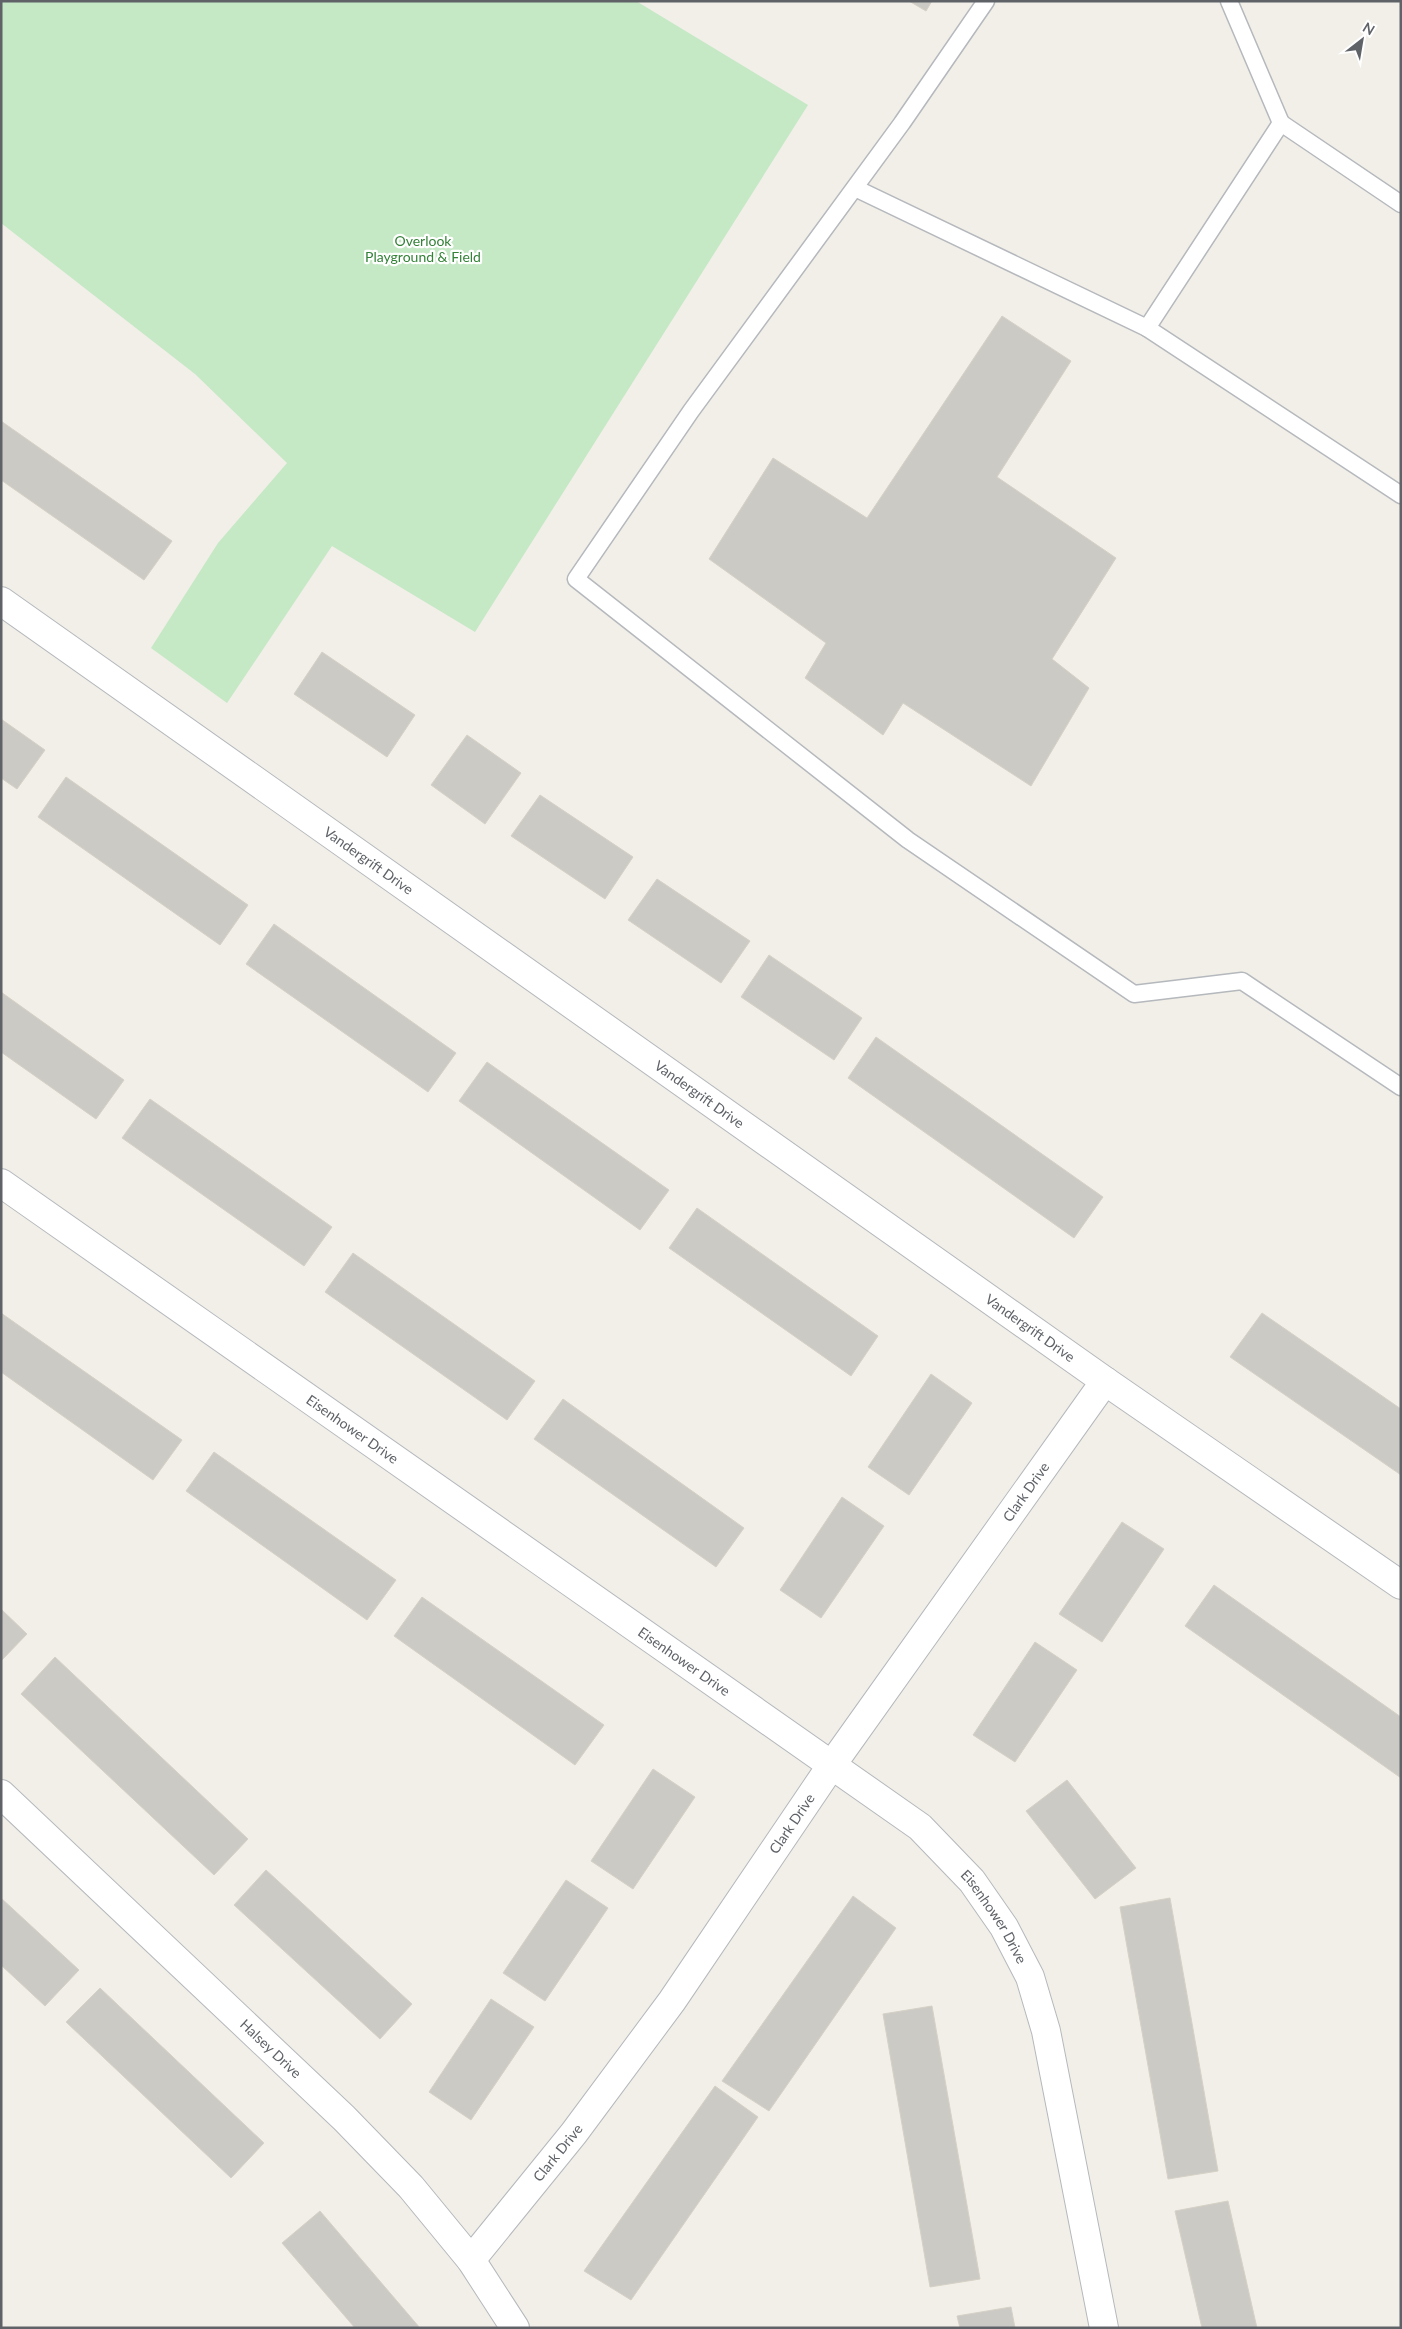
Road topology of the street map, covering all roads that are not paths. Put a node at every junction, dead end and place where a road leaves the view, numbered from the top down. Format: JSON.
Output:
{"nodes":[{"id":1,"x":986,"y":1,"type":"edge"},
{"id":2,"x":1229,"y":1,"type":"edge"},
{"id":3,"x":1281,"y":123,"type":"junction"},
{"id":4,"x":855,"y":188,"type":"junction"},
{"id":5,"x":1401,"y":204,"type":"edge"},
{"id":6,"x":1147,"y":328,"type":"junction"},
{"id":7,"x":1401,"y":495,"type":"edge"},
{"id":8,"x":1,"y":601,"type":"edge"},
{"id":9,"x":1401,"y":1087,"type":"edge"},
{"id":10,"x":1,"y":1183,"type":"edge"},
{"id":11,"x":1106,"y":1381,"type":"junction"},
{"id":12,"x":1401,"y":1585,"type":"edge"},
{"id":13,"x":831,"y":1766,"type":"junction"},
{"id":14,"x":1,"y":1794,"type":"edge"},
{"id":15,"x":470,"y":2260,"type":"junction"},
{"id":16,"x":515,"y":2328,"type":"edge"},
{"id":17,"x":1104,"y":2328,"type":"edge"}],
"edges":[{"from":1,"to":4,"type":"lane"},
{"from":2,"to":3,"type":"lane"},
{"from":3,"to":5,"type":"lane"},
{"from":3,"to":6,"type":"lane"},
{"from":4,"to":6,"type":"lane"},
{"from":4,"to":9,"type":"lane"},
{"from":6,"to":7,"type":"lane"},
{"from":8,"to":11,"type":"street","name":"Vandergrift Drive"},
{"from":10,"to":13,"type":"street","name":"Eisenhower Drive"},
{"from":11,"to":12,"type":"street","name":"Vandergrift Drive"},
{"from":11,"to":13,"type":"street","name":"Clark Drive"},
{"from":13,"to":15,"type":"street","name":"Clark Drive"},
{"from":13,"to":17,"type":"street","name":"Eisenhower Drive"},
{"from":14,"to":15,"type":"street","name":"Halsey Drive"},
{"from":15,"to":16,"type":"street","name":"Halsey Drive"}]}
